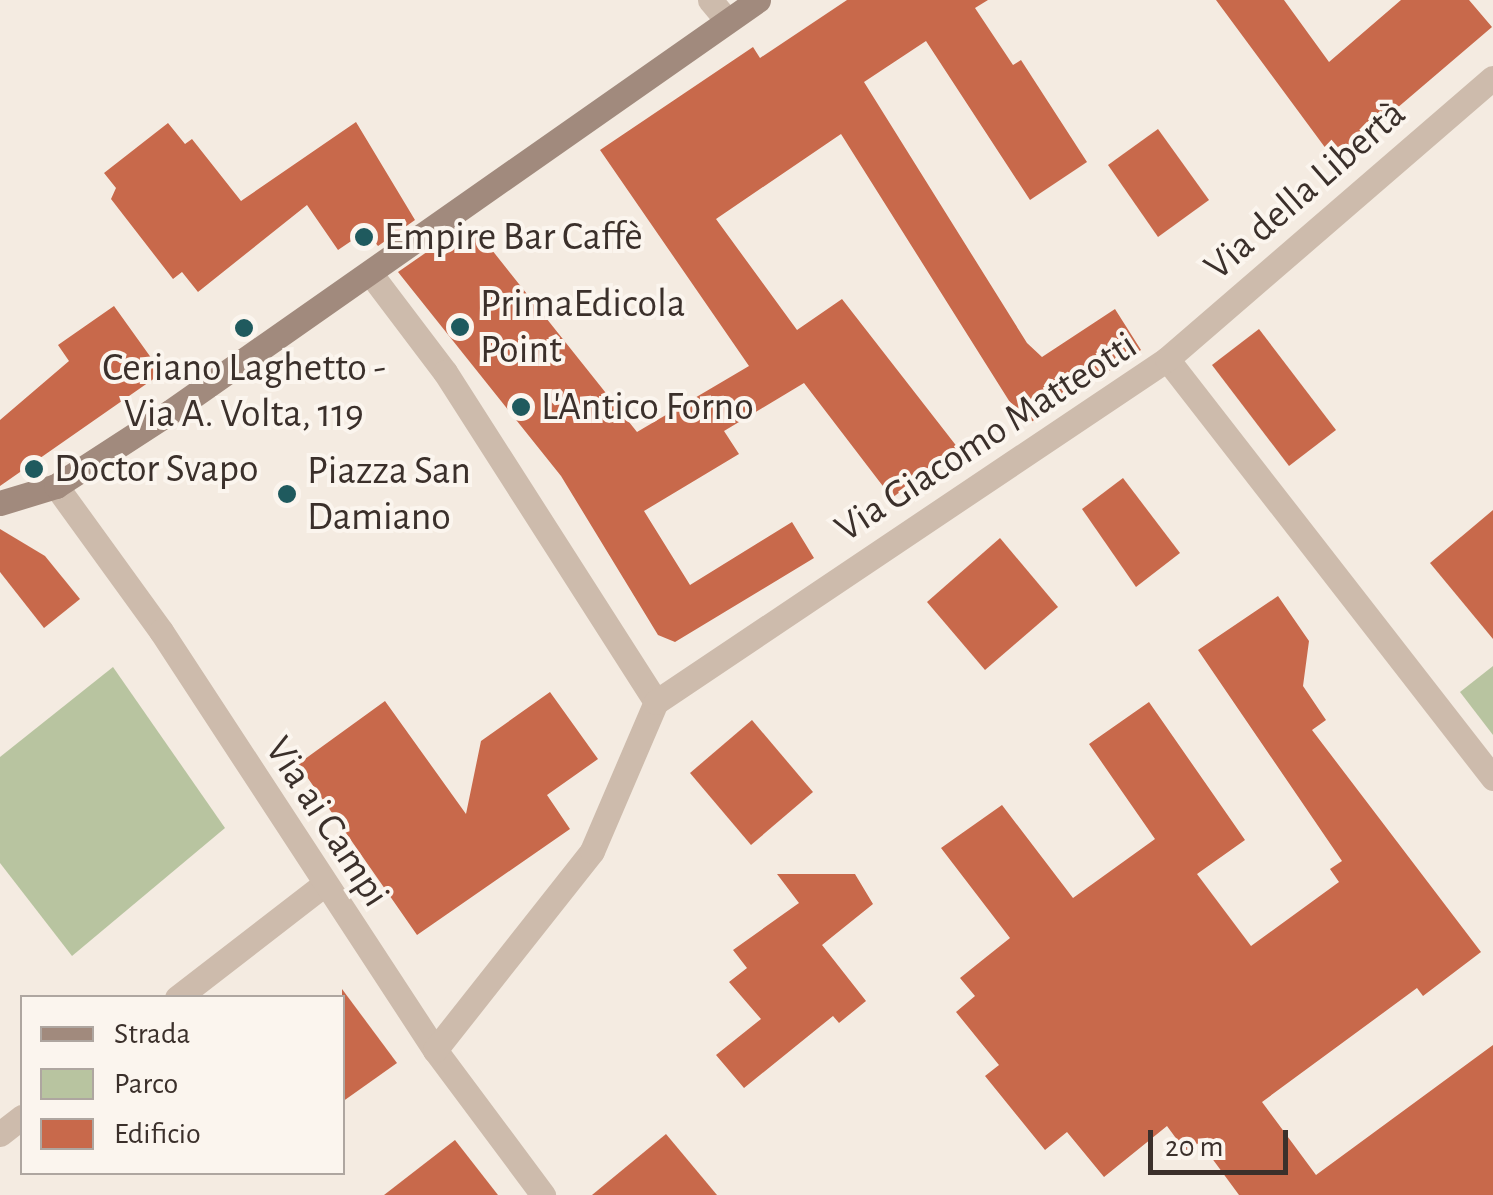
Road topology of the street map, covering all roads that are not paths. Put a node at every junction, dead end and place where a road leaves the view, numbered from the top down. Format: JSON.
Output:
{"nodes":[{"id":1,"x":710,"y":0,"type":"edge"},
{"id":2,"x":758,"y":0,"type":"edge"},
{"id":3,"x":727,"y":20,"type":"junction"},
{"id":4,"x":1493,"y":78,"type":"edge"},
{"id":5,"x":370,"y":273,"type":"junction"},
{"id":6,"x":1166,"y":360,"type":"junction"},
{"id":7,"x":56,"y":486,"type":"junction"},
{"id":8,"x":0,"y":503,"type":"edge"},
{"id":9,"x":656,"y":702,"type":"junction"},
{"id":10,"x":1493,"y":778,"type":"edge"},
{"id":11,"x":323,"y":884,"type":"junction"},
{"id":12,"x":181,"y":995,"type":"edge"},
{"id":13,"x":435,"y":1050,"type":"junction"},
{"id":14,"x":20,"y":1119,"type":"edge"},
{"id":15,"x":0,"y":1134,"type":"edge"},
{"id":16,"x":544,"y":1195,"type":"edge"}],
"edges":[{"from":1,"to":3,"type":"street"},
{"from":2,"to":3,"type":"street"},
{"from":3,"to":5,"type":"street"},
{"from":4,"to":6,"type":"street","name":"Via della Libertà"},
{"from":5,"to":7,"type":"street"},
{"from":5,"to":9,"type":"street"},
{"from":6,"to":9,"type":"street","name":"Via Giacomo Matteotti"},
{"from":6,"to":10,"type":"street","name":"Via Giacomo Matteotti"},
{"from":7,"to":8,"type":"street"},
{"from":7,"to":11,"type":"street","name":"Via ai Campi"},
{"from":9,"to":13,"type":"street"},
{"from":11,"to":12,"type":"street"},
{"from":11,"to":13,"type":"street","name":"Via ai Campi"},
{"from":13,"to":16,"type":"street","name":"Via ai Campi"},
{"from":14,"to":15,"type":"street"}]}
